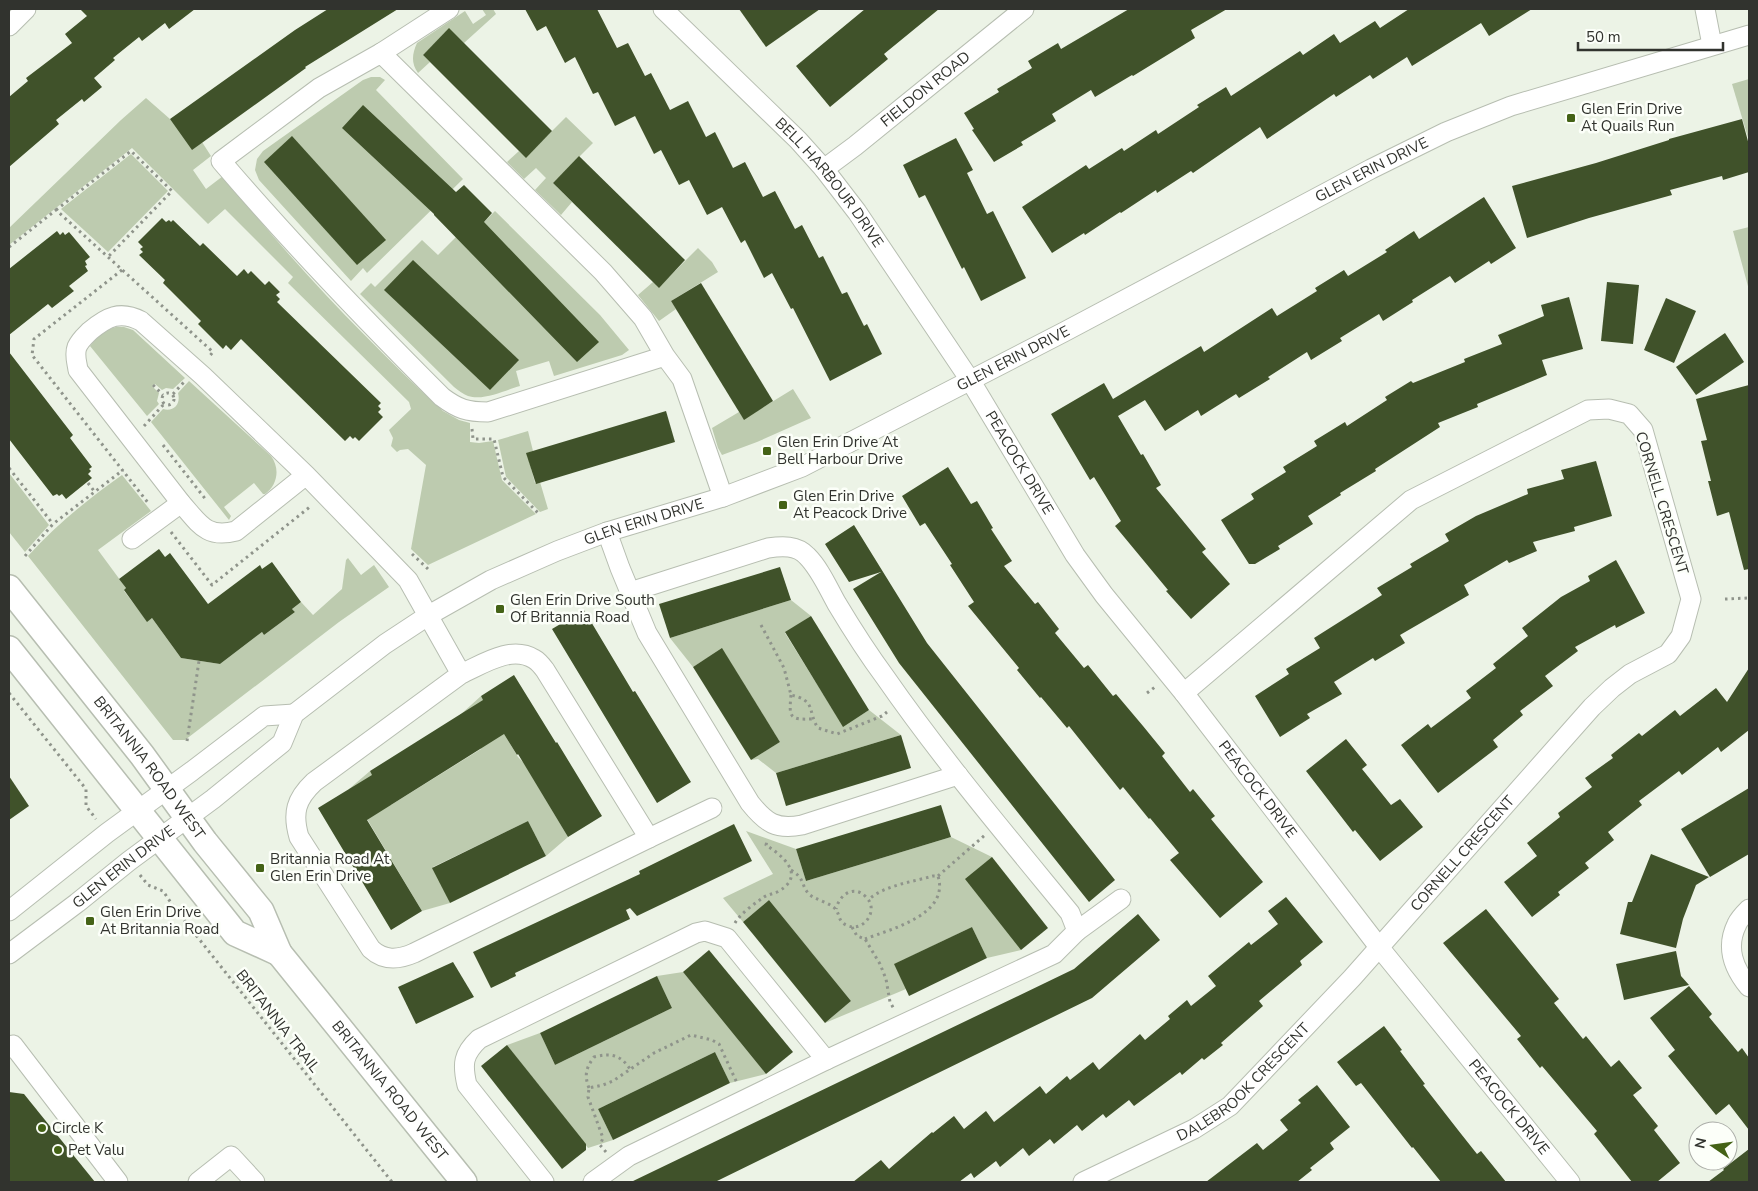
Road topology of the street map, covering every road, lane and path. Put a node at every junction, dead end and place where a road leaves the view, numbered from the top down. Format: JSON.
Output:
{"nodes":[{"id":1,"x":26,"y":9,"type":"edge"},
{"id":2,"x":449,"y":9,"type":"edge"},
{"id":3,"x":663,"y":9,"type":"edge"},
{"id":4,"x":1705,"y":9,"type":"edge"},
{"id":5,"x":1020,"y":10,"type":"edge"},
{"id":6,"x":9,"y":26,"type":"edge"},
{"id":7,"x":1749,"y":35,"type":"edge"},
{"id":8,"x":1712,"y":45,"type":"junction"},
{"id":9,"x":381,"y":53,"type":"junction"},
{"id":10,"x":824,"y":169,"type":"junction"},
{"id":11,"x":56,"y":210,"type":"junction"},
{"id":12,"x":9,"y":247,"type":"edge"},
{"id":13,"x":108,"y":257,"type":"junction"},
{"id":14,"x":122,"y":270,"type":"junction"},
{"id":15,"x":665,"y":356,"type":"junction"},
{"id":16,"x":196,"y":370,"type":"junction"},
{"id":17,"x":970,"y":380,"type":"junction"},
{"id":18,"x":153,"y":385,"type":"dead end"},
{"id":19,"x":164,"y":395,"type":"junction"},
{"id":20,"x":164,"y":404,"type":"junction"},
{"id":21,"x":472,"y":412,"type":"junction"},
{"id":22,"x":132,"y":438,"type":"junction"},
{"id":23,"x":9,"y":468,"type":"edge"},
{"id":24,"x":123,"y":470,"type":"junction"},
{"id":25,"x":306,"y":475,"type":"junction"},
{"id":26,"x":88,"y":483,"type":"dead end"},
{"id":27,"x":94,"y":491,"type":"junction"},
{"id":28,"x":325,"y":494,"type":"junction"},
{"id":29,"x":723,"y":497,"type":"junction"},
{"id":30,"x":181,"y":503,"type":"junction"},
{"id":31,"x":540,"y":515,"type":"dead end"},
{"id":32,"x":160,"y":518,"type":"junction"},
{"id":33,"x":52,"y":524,"type":"junction"},
{"id":34,"x":607,"y":532,"type":"junction"},
{"id":35,"x":132,"y":539,"type":"dead end"},
{"id":36,"x":407,"y":550,"type":"dead end"},
{"id":37,"x":25,"y":556,"type":"dead end"},
{"id":38,"x":428,"y":569,"type":"dead end"},
{"id":39,"x":9,"y":588,"type":"edge"},
{"id":40,"x":630,"y":592,"type":"junction"},
{"id":41,"x":1749,"y":598,"type":"edge"},
{"id":42,"x":1725,"y":600,"type":"dead end"},
{"id":43,"x":429,"y":615,"type":"junction"},
{"id":44,"x":761,"y":624,"type":"dead end"},
{"id":45,"x":199,"y":660,"type":"dead end"},
{"id":46,"x":13,"y":664,"type":"edge"},
{"id":47,"x":461,"y":674,"type":"junction"},
{"id":48,"x":1155,"y":687,"type":"dead end"},
{"id":49,"x":9,"y":693,"type":"edge"},
{"id":50,"x":1147,"y":693,"type":"dead end"},
{"id":51,"x":1184,"y":693,"type":"junction"},
{"id":52,"x":791,"y":695,"type":"junction"},
{"id":53,"x":901,"y":700,"type":"junction"},
{"id":54,"x":294,"y":714,"type":"junction"},
{"id":55,"x":812,"y":719,"type":"junction"},
{"id":56,"x":187,"y":741,"type":"dead end"},
{"id":57,"x":958,"y":775,"type":"junction"},
{"id":58,"x":167,"y":790,"type":"junction"},
{"id":59,"x":86,"y":806,"type":"dead end"},
{"id":60,"x":712,"y":808,"type":"dead end"},
{"id":61,"x":138,"y":810,"type":"junction"},
{"id":62,"x":187,"y":818,"type":"junction"},
{"id":63,"x":772,"y":824,"type":"junction"},
{"id":64,"x":999,"y":826,"type":"junction"},
{"id":65,"x":160,"y":838,"type":"junction"},
{"id":66,"x":649,"y":838,"type":"junction"},
{"id":67,"x":791,"y":870,"type":"junction"},
{"id":68,"x":938,"y":876,"type":"junction"},
{"id":69,"x":144,"y":880,"type":"dead end"},
{"id":70,"x":1121,"y":898,"type":"dead end"},
{"id":71,"x":869,"y":899,"type":"junction"},
{"id":72,"x":1749,"y":909,"type":"edge"},
{"id":73,"x":836,"y":910,"type":"junction"},
{"id":74,"x":9,"y":911,"type":"edge"},
{"id":75,"x":852,"y":927,"type":"junction"},
{"id":76,"x":1077,"y":931,"type":"junction"},
{"id":77,"x":727,"y":938,"type":"junction"},
{"id":78,"x":865,"y":939,"type":"junction"},
{"id":79,"x":1380,"y":947,"type":"junction"},
{"id":80,"x":279,"y":953,"type":"junction"},
{"id":81,"x":9,"y":954,"type":"edge"},
{"id":82,"x":1749,"y":987,"type":"edge"},
{"id":83,"x":904,"y":1024,"type":"junction"},
{"id":84,"x":9,"y":1048,"type":"edge"},
{"id":85,"x":826,"y":1060,"type":"junction"},
{"id":86,"x":630,"y":1069,"type":"junction"},
{"id":87,"x":588,"y":1088,"type":"junction"},
{"id":88,"x":745,"y":1099,"type":"junction"},
{"id":89,"x":616,"y":1165,"type":"junction"},
{"id":90,"x":118,"y":1182,"type":"edge"},
{"id":91,"x":198,"y":1182,"type":"edge"},
{"id":92,"x":255,"y":1182,"type":"edge"},
{"id":93,"x":392,"y":1182,"type":"edge"},
{"id":94,"x":464,"y":1182,"type":"edge"},
{"id":95,"x":544,"y":1182,"type":"edge"},
{"id":96,"x":593,"y":1182,"type":"edge"},
{"id":97,"x":1083,"y":1182,"type":"edge"},
{"id":98,"x":1569,"y":1182,"type":"edge"}],
"edges":[{"from":1,"to":6,"type":"street"},
{"from":2,"to":9,"type":"street"},
{"from":3,"to":10,"type":"street","name":"BELL HARBOUR DRIVE"},
{"from":4,"to":8,"type":"street"},
{"from":5,"to":10,"type":"street","name":"FIELDON ROAD"},
{"from":7,"to":8,"type":"street","name":"GLEN ERIN DRIVE"},
{"from":8,"to":17,"type":"street","name":"GLEN ERIN DRIVE"},
{"from":9,"to":15,"type":"street"},
{"from":9,"to":21,"type":"street"},
{"from":10,"to":17,"type":"street","name":"BELL HARBOUR DRIVE"},
{"from":11,"to":12,"type":"path"},
{"from":11,"to":13,"type":"path"},
{"from":11,"to":13,"type":"path"},
{"from":13,"to":14,"type":"path"},
{"from":14,"to":16,"type":"path"},
{"from":14,"to":24,"type":"path"},
{"from":15,"to":21,"type":"street"},
{"from":15,"to":29,"type":"street"},
{"from":16,"to":22,"type":"street"},
{"from":16,"to":25,"type":"street"},
{"from":17,"to":29,"type":"street","name":"GLEN ERIN DRIVE"},
{"from":17,"to":51,"type":"street","name":"PEACOCK DRIVE"},
{"from":18,"to":19,"type":"path"},
{"from":19,"to":20,"type":"path"},
{"from":19,"to":20,"type":"path"},
{"from":20,"to":22,"type":"path"},
{"from":21,"to":31,"type":"path"},
{"from":22,"to":30,"type":"street"},
{"from":23,"to":33,"type":"path"},
{"from":24,"to":27,"type":"path"},
{"from":24,"to":32,"type":"path"},
{"from":25,"to":28,"type":"street"},
{"from":25,"to":30,"type":"street"},
{"from":26,"to":27,"type":"path"},
{"from":27,"to":33,"type":"path"},
{"from":28,"to":32,"type":"path"},
{"from":28,"to":43,"type":"street"},
{"from":29,"to":34,"type":"street","name":"GLEN ERIN DRIVE"},
{"from":30,"to":32,"type":"street"},
{"from":32,"to":35,"type":"street"},
{"from":33,"to":37,"type":"path"},
{"from":34,"to":40,"type":"street"},
{"from":34,"to":43,"type":"street","name":"GLEN ERIN DRIVE"},
{"from":36,"to":38,"type":"path"},
{"from":39,"to":58,"type":"main road","name":"BRITANNIA ROAD WEST"},
{"from":40,"to":53,"type":"street"},
{"from":40,"to":63,"type":"street"},
{"from":41,"to":42,"type":"path"},
{"from":43,"to":47,"type":"street"},
{"from":43,"to":54,"type":"street","name":"GLEN ERIN DRIVE"},
{"from":44,"to":52,"type":"path"},
{"from":45,"to":56,"type":"path"},
{"from":46,"to":61,"type":"main road","name":"BRITANNIA ROAD WEST"},
{"from":47,"to":66,"type":"street"},
{"from":47,"to":66,"type":"street"},
{"from":48,"to":50,"type":"path"},
{"from":49,"to":59,"type":"path"},
{"from":51,"to":79,"type":"street","name":"PEACOCK DRIVE"},
{"from":51,"to":79,"type":"street","name":"CORNELL CRESCENT"},
{"from":52,"to":55,"type":"path"},
{"from":52,"to":55,"type":"path"},
{"from":53,"to":55,"type":"path"},
{"from":53,"to":57,"type":"street"},
{"from":54,"to":58,"type":"street"},
{"from":54,"to":62,"type":"street","name":"GLEN ERIN DRIVE"},
{"from":57,"to":63,"type":"street"},
{"from":57,"to":64,"type":"street"},
{"from":58,"to":61,"type":"street"},
{"from":58,"to":62,"type":"main road","name":"BRITANNIA ROAD WEST"},
{"from":60,"to":66,"type":"street"},
{"from":61,"to":65,"type":"main road","name":"BRITANNIA ROAD WEST"},
{"from":61,"to":74,"type":"street"},
{"from":62,"to":65,"type":"street","name":"GLEN ERIN DRIVE"},
{"from":62,"to":80,"type":"main road","name":"BRITANNIA ROAD WEST"},
{"from":63,"to":67,"type":"path"},
{"from":64,"to":68,"type":"path"},
{"from":64,"to":76,"type":"street"},
{"from":65,"to":80,"type":"main road","name":"BRITANNIA ROAD WEST"},
{"from":65,"to":81,"type":"street","name":"GLEN ERIN DRIVE"},
{"from":67,"to":73,"type":"path"},
{"from":67,"to":77,"type":"path"},
{"from":68,"to":71,"type":"path"},
{"from":68,"to":78,"type":"path"},
{"from":69,"to":93,"type":"path","name":"BRITANNIA TRAIL"},
{"from":70,"to":76,"type":"street"},
{"from":71,"to":73,"type":"path"},
{"from":71,"to":75,"type":"path"},
{"from":72,"to":82,"type":"street"},
{"from":73,"to":75,"type":"path"},
{"from":75,"to":78,"type":"path"},
{"from":76,"to":83,"type":"street"},
{"from":77,"to":85,"type":"street"},
{"from":77,"to":95,"type":"street"},
{"from":78,"to":83,"type":"path"},
{"from":79,"to":97,"type":"street","name":"DALEBROOK CRESCENT"},
{"from":79,"to":98,"type":"street","name":"PEACOCK DRIVE"},
{"from":80,"to":94,"type":"main road","name":"BRITANNIA ROAD WEST"},
{"from":83,"to":85,"type":"street"},
{"from":84,"to":90,"type":"street"},
{"from":85,"to":88,"type":"street"},
{"from":86,"to":87,"type":"path"},
{"from":86,"to":87,"type":"path"},
{"from":86,"to":88,"type":"path"},
{"from":87,"to":89,"type":"path"},
{"from":88,"to":89,"type":"street"},
{"from":89,"to":96,"type":"street"},
{"from":91,"to":92,"type":"street"}]}
